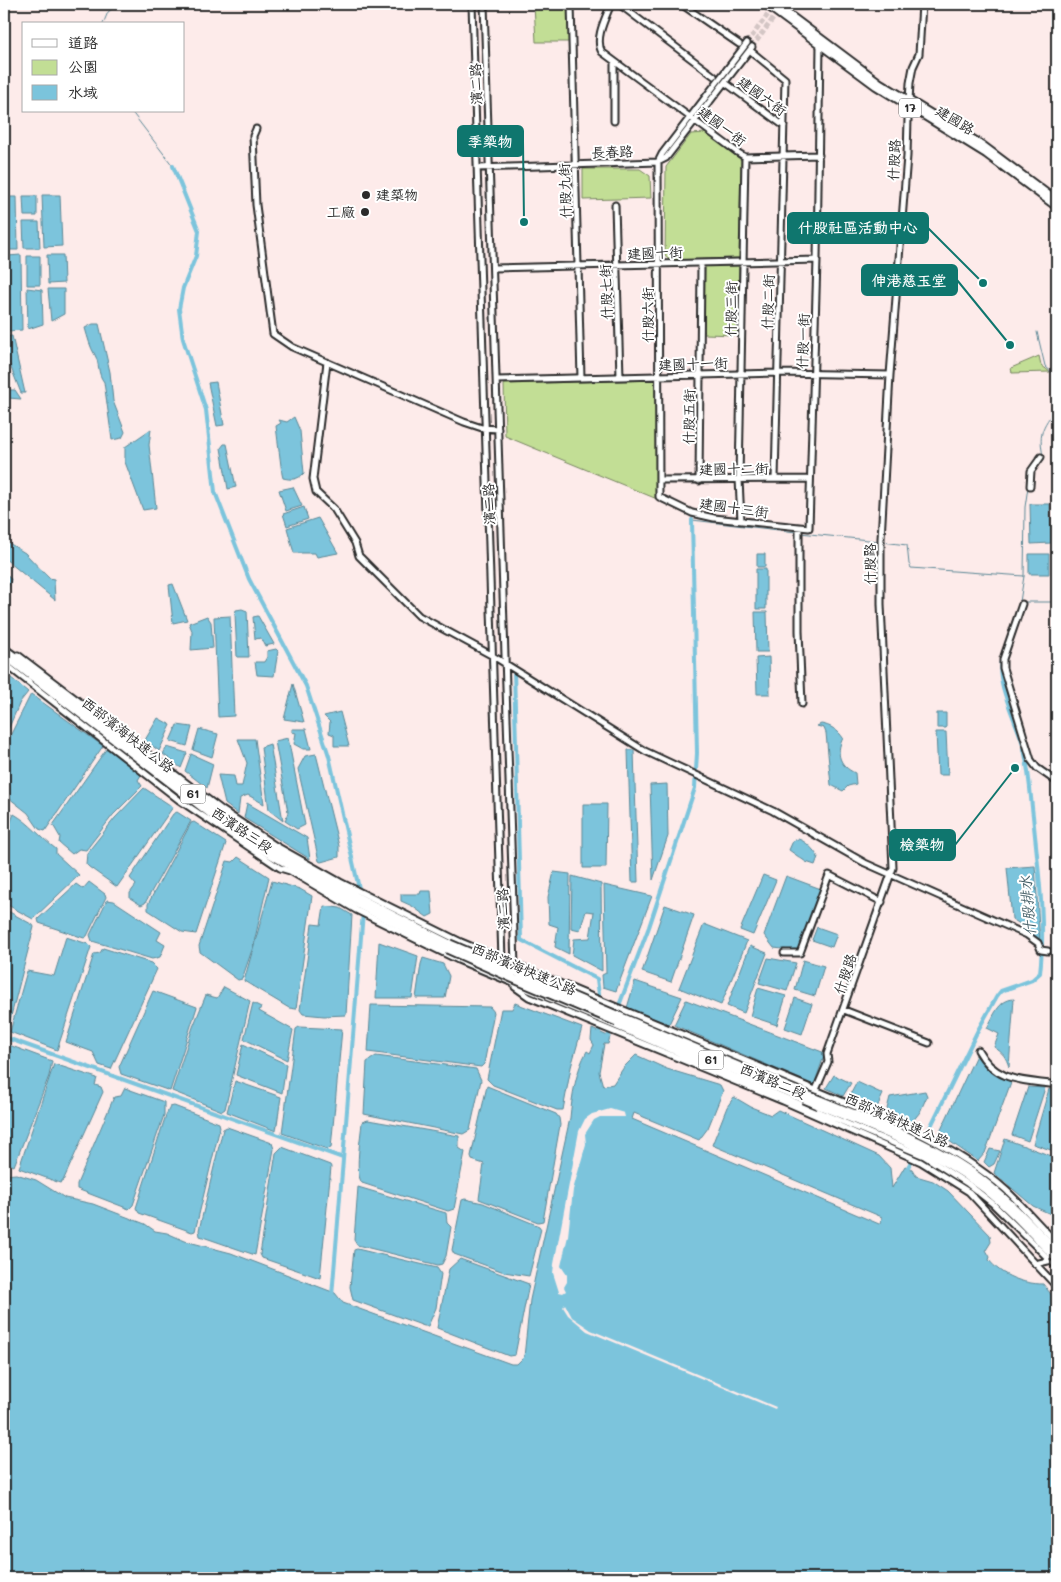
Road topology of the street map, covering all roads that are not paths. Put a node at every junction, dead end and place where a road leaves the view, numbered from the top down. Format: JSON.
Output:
{"nodes":[{"id":1,"x":472,"y":4,"type":"edge"},
{"id":2,"x":484,"y":4,"type":"edge"},
{"id":3,"x":571,"y":4,"type":"edge"},
{"id":4,"x":611,"y":4,"type":"edge"},
{"id":5,"x":619,"y":4,"type":"edge"},
{"id":6,"x":681,"y":4,"type":"edge"},
{"id":7,"x":765,"y":4,"type":"edge"},
{"id":8,"x":775,"y":4,"type":"edge"},
{"id":9,"x":922,"y":4,"type":"edge"},
{"id":10,"x":739,"y":44,"type":"dead end"},
{"id":11,"x":820,"y":45,"type":"junction"},
{"id":12,"x":750,"y":47,"type":"junction"},
{"id":13,"x":614,"y":61,"type":"junction"},
{"id":14,"x":714,"y":76,"type":"dead end"},
{"id":15,"x":727,"y":84,"type":"dead end"},
{"id":16,"x":909,"y":104,"type":"junction"},
{"id":17,"x":690,"y":117,"type":"junction"},
{"id":18,"x":696,"y":120,"type":"junction"},
{"id":19,"x":614,"y":121,"type":"dead end"},
{"id":20,"x":784,"y":126,"type":"junction"},
{"id":21,"x":256,"y":129,"type":"dead end"},
{"id":22,"x":819,"y":155,"type":"junction"},
{"id":23,"x":784,"y":156,"type":"junction"},
{"id":24,"x":745,"y":157,"type":"junction"},
{"id":25,"x":658,"y":162,"type":"junction"},
{"id":26,"x":575,"y":164,"type":"junction"},
{"id":27,"x":490,"y":167,"type":"junction"},
{"id":28,"x":477,"y":168,"type":"junction"},
{"id":29,"x":1057,"y":201,"type":"edge"},
{"id":30,"x":615,"y":205,"type":"dead end"},
{"id":31,"x":1057,"y":207,"type":"edge"},
{"id":32,"x":781,"y":260,"type":"junction"},
{"id":33,"x":817,"y":260,"type":"junction"},
{"id":34,"x":743,"y":261,"type":"junction"},
{"id":35,"x":701,"y":263,"type":"junction"},
{"id":36,"x":659,"y":264,"type":"junction"},
{"id":37,"x":616,"y":265,"type":"junction"},
{"id":38,"x":579,"y":266,"type":"junction"},
{"id":39,"x":493,"y":268,"type":"junction"},
{"id":40,"x":327,"y":362,"type":"junction"},
{"id":41,"x":778,"y":373,"type":"junction"},
{"id":42,"x":740,"y":374,"type":"junction"},
{"id":43,"x":813,"y":374,"type":"junction"},
{"id":44,"x":890,"y":375,"type":"junction"},
{"id":45,"x":659,"y":376,"type":"junction"},
{"id":46,"x":701,"y":376,"type":"junction"},
{"id":47,"x":620,"y":377,"type":"junction"},
{"id":48,"x":581,"y":378,"type":"junction"},
{"id":49,"x":497,"y":380,"type":"junction"},
{"id":50,"x":485,"y":428,"type":"junction"},
{"id":51,"x":498,"y":428,"type":"junction"},
{"id":52,"x":1041,"y":457,"type":"dead end"},
{"id":53,"x":739,"y":479,"type":"junction"},
{"id":54,"x":775,"y":479,"type":"junction"},
{"id":55,"x":810,"y":479,"type":"junction"},
{"id":56,"x":659,"y":480,"type":"junction"},
{"id":57,"x":699,"y":481,"type":"junction"},
{"id":58,"x":1030,"y":486,"type":"dead end"},
{"id":59,"x":659,"y":497,"type":"joint"},
{"id":60,"x":741,"y":521,"type":"junction"},
{"id":61,"x":799,"y":527,"type":"junction"},
{"id":62,"x":809,"y":528,"type":"joint"},
{"id":63,"x":1022,"y":604,"type":"dead end"},
{"id":64,"x":4,"y":645,"type":"edge"},
{"id":65,"x":4,"y":650,"type":"edge"},
{"id":66,"x":4,"y":655,"type":"edge"},
{"id":67,"x":493,"y":656,"type":"junction"},
{"id":68,"x":4,"y":663,"type":"edge"},
{"id":69,"x":506,"y":664,"type":"junction"},
{"id":70,"x":802,"y":704,"type":"dead end"},
{"id":71,"x":1057,"y":782,"type":"edge"},
{"id":72,"x":242,"y":838,"type":"junction"},
{"id":73,"x":290,"y":871,"type":"junction"},
{"id":74,"x":890,"y":874,"type":"junction"},
{"id":75,"x":355,"y":900,"type":"junction"},
{"id":76,"x":882,"y":902,"type":"junction"},
{"id":77,"x":372,"y":908,"type":"junction"},
{"id":78,"x":1048,"y":951,"type":"dead end"},
{"id":79,"x":784,"y":953,"type":"dead end"},
{"id":80,"x":502,"y":959,"type":"junction"},
{"id":81,"x":516,"y":965,"type":"junction"},
{"id":82,"x":509,"y":982,"type":"junction"},
{"id":83,"x":844,"y":1010,"type":"junction"},
{"id":84,"x":617,"y":1021,"type":"junction"},
{"id":85,"x":929,"y":1043,"type":"dead end"},
{"id":86,"x":978,"y":1050,"type":"dead end"},
{"id":87,"x":1057,"y":1085,"type":"edge"},
{"id":88,"x":816,"y":1090,"type":"junction"},
{"id":89,"x":809,"y":1110,"type":"junction"},
{"id":90,"x":912,"y":1144,"type":"junction"},
{"id":91,"x":926,"y":1151,"type":"junction"},
{"id":92,"x":1057,"y":1243,"type":"edge"},
{"id":93,"x":1055,"y":1257,"type":"edge"},
{"id":94,"x":1035,"y":1264,"type":"junction"},
{"id":95,"x":1057,"y":1267,"type":"edge"},
{"id":96,"x":1057,"y":1287,"type":"edge"}],
"edges":[{"from":1,"to":28,"type":"street","name":"濱二路"},
{"from":2,"to":27,"type":"street","name":"濱二路"},
{"from":3,"to":26,"type":"street","name":"什股九街"},
{"from":4,"to":13,"type":"street","name":"建國一街"},
{"from":5,"to":14,"type":"street"},
{"from":6,"to":10,"type":"street"},
{"from":7,"to":11,"type":"main road","name":"建國路","number":"17"},
{"from":8,"to":16,"type":"main road","name":"建國路","number":"17"},
{"from":9,"to":16,"type":"street","name":"什股路"},
{"from":11,"to":16,"type":"main road","name":"建國路","number":"17"},
{"from":11,"to":22,"type":"street"},
{"from":12,"to":17,"type":"street"},
{"from":12,"to":18,"type":"street"},
{"from":12,"to":20,"type":"street","name":"什股二街"},
{"from":13,"to":17,"type":"street","name":"建國一街"},
{"from":13,"to":19,"type":"street"},
{"from":15,"to":20,"type":"street","name":"建國六街"},
{"from":16,"to":29,"type":"main road","name":"建國路","number":"17"},
{"from":16,"to":31,"type":"main road","name":"建國路","number":"17"},
{"from":16,"to":44,"type":"street","name":"什股路"},
{"from":17,"to":18,"type":"street","name":"建國一街"},
{"from":17,"to":25,"type":"street"},
{"from":18,"to":24,"type":"street","name":"建國一街"},
{"from":18,"to":25,"type":"street"},
{"from":20,"to":23,"type":"street","name":"什股二街"},
{"from":21,"to":40,"type":"street"},
{"from":22,"to":23,"type":"street","name":"建國一街"},
{"from":22,"to":33,"type":"street","name":"什股一街"},
{"from":23,"to":24,"type":"street","name":"建國一街"},
{"from":23,"to":32,"type":"street","name":"什股二街"},
{"from":24,"to":34,"type":"street","name":"什股三街"},
{"from":25,"to":26,"type":"street","name":"長春路"},
{"from":25,"to":36,"type":"street","name":"什股六街"},
{"from":26,"to":27,"type":"street","name":"長春路"},
{"from":26,"to":38,"type":"street","name":"什股九街"},
{"from":27,"to":28,"type":"street","name":"長春路"},
{"from":27,"to":39,"type":"street","name":"濱二路"},
{"from":28,"to":50,"type":"street","name":"濱二路"},
{"from":30,"to":37,"type":"street","name":"什股七街"},
{"from":32,"to":33,"type":"street","name":"建國十街"},
{"from":32,"to":34,"type":"street","name":"建國十街"},
{"from":32,"to":41,"type":"street","name":"什股二街"},
{"from":33,"to":43,"type":"street","name":"什股一街"},
{"from":34,"to":35,"type":"street","name":"建國十街"},
{"from":34,"to":42,"type":"street","name":"什股三街"},
{"from":35,"to":36,"type":"street","name":"建國十街"},
{"from":35,"to":46,"type":"street","name":"什股五街"},
{"from":36,"to":37,"type":"street","name":"建國十街"},
{"from":36,"to":45,"type":"street","name":"什股六街"},
{"from":37,"to":38,"type":"street","name":"建國十街"},
{"from":37,"to":47,"type":"street","name":"什股七街"},
{"from":38,"to":39,"type":"street","name":"建國十街"},
{"from":38,"to":48,"type":"street","name":"什股九街"},
{"from":39,"to":49,"type":"street","name":"濱二路"},
{"from":40,"to":50,"type":"street"},
{"from":40,"to":67,"type":"street"},
{"from":41,"to":42,"type":"street","name":"建國十一街"},
{"from":41,"to":43,"type":"street","name":"建國十一街"},
{"from":41,"to":54,"type":"street","name":"什股二街"},
{"from":42,"to":46,"type":"street","name":"建國十一街"},
{"from":42,"to":53,"type":"street","name":"什股三街"},
{"from":43,"to":44,"type":"street","name":"建國十一街"},
{"from":43,"to":55,"type":"street","name":"什股一街"},
{"from":44,"to":74,"type":"street","name":"什股路"},
{"from":45,"to":46,"type":"street","name":"建國十一街"},
{"from":45,"to":47,"type":"street","name":"建國十一街"},
{"from":45,"to":56,"type":"street","name":"什股六街"},
{"from":46,"to":57,"type":"street","name":"什股五街"},
{"from":47,"to":48,"type":"street","name":"建國十一街"},
{"from":48,"to":49,"type":"street","name":"建國十一街"},
{"from":49,"to":51,"type":"street","name":"濱二路"},
{"from":50,"to":51,"type":"street"},
{"from":50,"to":67,"type":"street","name":"濱二路"},
{"from":51,"to":69,"type":"street","name":"濱二路"},
{"from":52,"to":58,"type":"street"},
{"from":53,"to":54,"type":"street","name":"建國十二街"},
{"from":53,"to":57,"type":"street","name":"建國十二街"},
{"from":53,"to":60,"type":"street","name":"什股三街"},
{"from":54,"to":55,"type":"street","name":"建國十二街"},
{"from":55,"to":62,"type":"street","name":"什股一街"},
{"from":56,"to":57,"type":"street","name":"建國十二街"},
{"from":56,"to":59,"type":"street","name":"什股六街"},
{"from":59,"to":60,"type":"street","name":"建國十三街"},
{"from":60,"to":61,"type":"street","name":"建國十三街"},
{"from":61,"to":62,"type":"street","name":"建國十三街"},
{"from":61,"to":70,"type":"street"},
{"from":63,"to":71,"type":"street"},
{"from":64,"to":75,"type":"street","name":"西濱路三段"},
{"from":65,"to":75,"type":"highway","name":"西部濱海快速公路","number":"61"},
{"from":66,"to":72,"type":"highway","name":"西部濱海快速公路","number":"61"},
{"from":67,"to":69,"type":"street"},
{"from":67,"to":80,"type":"street","name":"濱二路"},
{"from":68,"to":73,"type":"street","name":"西濱路三段"},
{"from":69,"to":74,"type":"street"},
{"from":69,"to":81,"type":"street","name":"濱二路"},
{"from":72,"to":73,"type":"highway"},
{"from":72,"to":75,"type":"highway","name":"西部濱海快速公路","number":"61"},
{"from":73,"to":75,"type":"street","name":"西濱路三段"},
{"from":74,"to":76,"type":"street","name":"什股路"},
{"from":74,"to":78,"type":"street"},
{"from":75,"to":77,"type":"highway","name":"西部濱海快速公路","number":"61"},
{"from":75,"to":77,"type":"street"},
{"from":76,"to":79,"type":"street"},
{"from":76,"to":83,"type":"street","name":"什股路"},
{"from":77,"to":80,"type":"street","name":"西濱路二段"},
{"from":77,"to":82,"type":"street","name":"西濱路二段"},
{"from":77,"to":84,"type":"highway","name":"西部濱海快速公路","number":"61","bridge":true},
{"from":80,"to":81,"type":"street","name":"西濱路二段"},
{"from":80,"to":82,"type":"street","name":"濱二路"},
{"from":81,"to":82,"type":"street","name":"濱二路"},
{"from":81,"to":84,"type":"street","name":"西濱路二段"},
{"from":82,"to":84,"type":"street","name":"西濱路二段"},
{"from":83,"to":85,"type":"street"},
{"from":83,"to":88,"type":"street","name":"什股路"},
{"from":84,"to":88,"type":"street","name":"西濱路二段"},
{"from":84,"to":89,"type":"street"},
{"from":84,"to":90,"type":"highway","name":"西部濱海快速公路","number":"61","bridge":true},
{"from":86,"to":87,"type":"street"},
{"from":88,"to":89,"type":"street","name":"什股路"},
{"from":88,"to":90,"type":"street","name":"西濱路二段"},
{"from":89,"to":90,"type":"street"},
{"from":90,"to":91,"type":"highway","name":"西部濱海快速公路","number":"61"},
{"from":90,"to":91,"type":"street"},
{"from":91,"to":92,"type":"street"},
{"from":91,"to":93,"type":"highway","name":"西部濱海快速公路","number":"61"},
{"from":91,"to":94,"type":"street"},
{"from":93,"to":94,"type":"street"},
{"from":93,"to":95,"type":"street"},
{"from":94,"to":96,"type":"street"}]}
